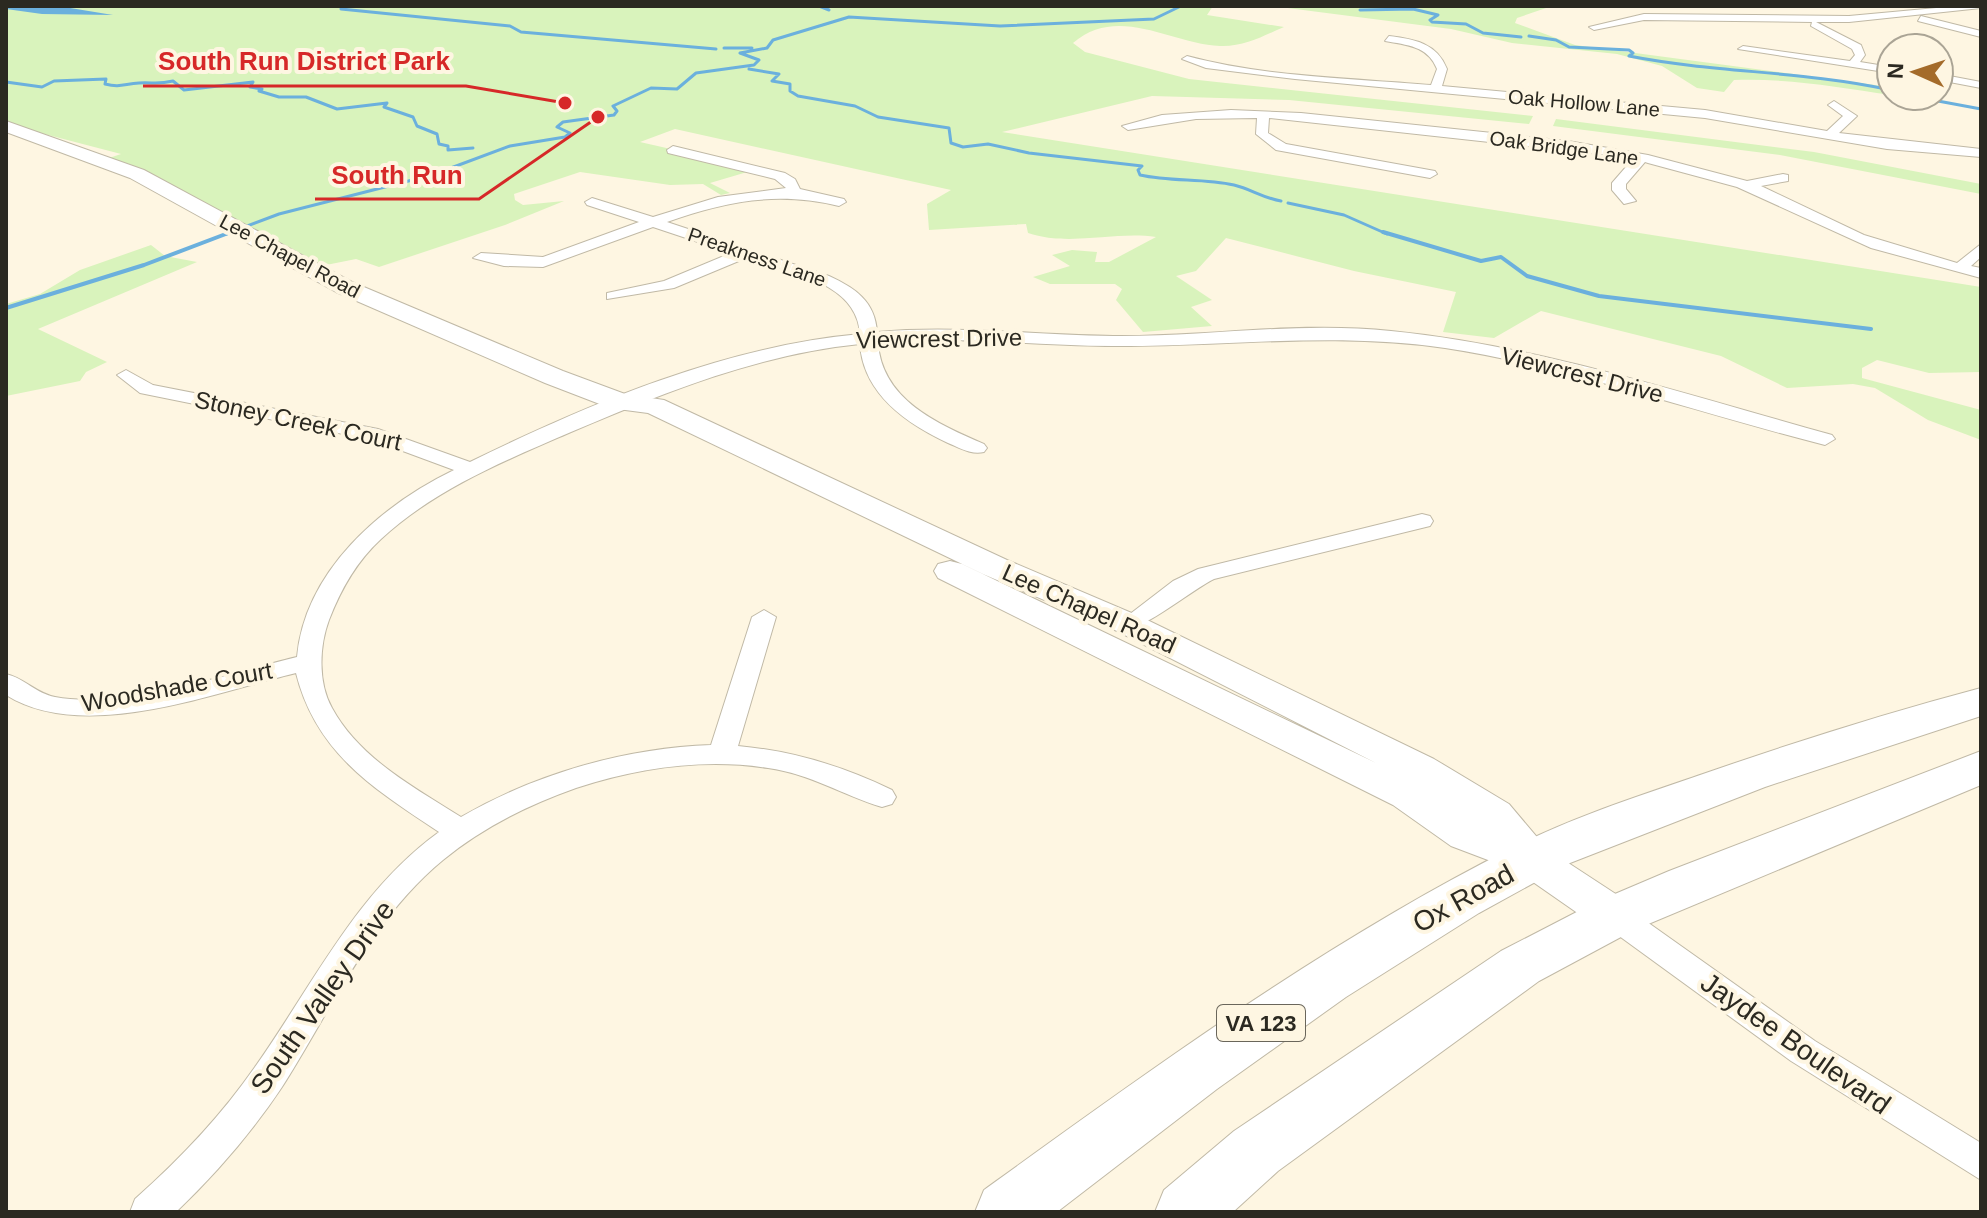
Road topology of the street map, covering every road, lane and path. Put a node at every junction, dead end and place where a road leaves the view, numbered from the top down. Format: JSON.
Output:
{"nodes":[{"id":1,"x":1872,"y":6,"type":"edge"},
{"id":2,"x":1977,"y":7,"type":"edge"},
{"id":3,"x":1622,"y":9,"type":"dead end"},
{"id":4,"x":1906,"y":15,"type":"junction"},
{"id":5,"x":1644,"y":17,"type":"junction"},
{"id":6,"x":1806,"y":20,"type":"junction"},
{"id":7,"x":1594,"y":27,"type":"dead end"},
{"id":8,"x":1981,"y":34,"type":"edge"},
{"id":9,"x":1389,"y":39,"type":"dead end"},
{"id":10,"x":1743,"y":49,"type":"dead end"},
{"id":11,"x":1187,"y":59,"type":"dead end"},
{"id":12,"x":1853,"y":65,"type":"junction"},
{"id":13,"x":1875,"y":68,"type":"edge"},
{"id":14,"x":1955,"y":80,"type":"edge"},
{"id":15,"x":1981,"y":85,"type":"edge"},
{"id":16,"x":1436,"y":88,"type":"junction"},
{"id":17,"x":1834,"y":105,"type":"dead end"},
{"id":18,"x":1543,"y":113,"type":"junction"},
{"id":19,"x":1263,"y":115,"type":"junction"},
{"id":20,"x":6,"y":126,"type":"edge"},
{"id":21,"x":1128,"y":126,"type":"dead end"},
{"id":22,"x":1830,"y":135,"type":"junction"},
{"id":23,"x":1529,"y":142,"type":"junction"},
{"id":24,"x":673,"y":150,"type":"dead end"},
{"id":25,"x":1981,"y":153,"type":"edge"},
{"id":26,"x":1641,"y":158,"type":"junction"},
{"id":27,"x":1430,"y":174,"type":"dead end"},
{"id":28,"x":1783,"y":178,"type":"dead end"},
{"id":29,"x":1747,"y":185,"type":"junction"},
{"id":30,"x":795,"y":193,"type":"junction"},
{"id":31,"x":1629,"y":201,"type":"dead end"},
{"id":32,"x":592,"y":202,"type":"dead end"},
{"id":33,"x":839,"y":202,"type":"dead end"},
{"id":34,"x":656,"y":223,"type":"junction"},
{"id":35,"x":1981,"y":249,"type":"edge"},
{"id":36,"x":745,"y":253,"type":"junction"},
{"id":37,"x":481,"y":258,"type":"dead end"},
{"id":38,"x":1960,"y":268,"type":"junction"},
{"id":39,"x":1981,"y":273,"type":"edge"},
{"id":40,"x":613,"y":296,"type":"dead end"},
{"id":41,"x":869,"y":338,"type":"junction"},
{"id":42,"x":126,"y":375,"type":"dead end"},
{"id":43,"x":620,"y":402,"type":"junction"},
{"id":44,"x":1825,"y":439,"type":"dead end"},
{"id":45,"x":977,"y":448,"type":"dead end"},
{"id":46,"x":470,"y":469,"type":"junction"},
{"id":47,"x":1422,"y":521,"type":"dead end"},
{"id":48,"x":764,"y":617,"type":"dead end"},
{"id":49,"x":1129,"y":624,"type":"junction"},
{"id":50,"x":306,"y":663,"type":"junction"},
{"id":51,"x":6,"y":682,"type":"edge"},
{"id":52,"x":1981,"y":702,"type":"edge"},
{"id":53,"x":722,"y":754,"type":"junction"},
{"id":54,"x":1981,"y":767,"type":"edge"},
{"id":55,"x":882,"y":797,"type":"dead end"},
{"id":56,"x":460,"y":831,"type":"junction"},
{"id":57,"x":1532,"y":860,"type":"junction"},
{"id":58,"x":1615,"y":916,"type":"junction"},
{"id":59,"x":1981,"y":1163,"type":"edge"},
{"id":60,"x":149,"y":1212,"type":"edge"},
{"id":61,"x":1007,"y":1212,"type":"edge"},
{"id":62,"x":1187,"y":1212,"type":"edge"}],
"edges":[{"from":1,"to":4,"type":"street"},
{"from":2,"to":4,"type":"street"},
{"from":3,"to":5,"type":"street"},
{"from":4,"to":6,"type":"street"},
{"from":4,"to":8,"type":"street"},
{"from":5,"to":6,"type":"street"},
{"from":5,"to":7,"type":"street"},
{"from":6,"to":12,"type":"street"},
{"from":9,"to":16,"type":"street"},
{"from":10,"to":12,"type":"street"},
{"from":11,"to":16,"type":"street","name":"Oak Hollow Lane"},
{"from":12,"to":13,"type":"street"},
{"from":14,"to":15,"type":"street"},
{"from":16,"to":18,"type":"street","name":"Oak Hollow Lane"},
{"from":17,"to":22,"type":"street"},
{"from":18,"to":22,"type":"street","name":"Oak Hollow Lane"},
{"from":18,"to":23,"type":"street"},
{"from":19,"to":21,"type":"street","name":"Oak Bridge Lane"},
{"from":19,"to":23,"type":"street","name":"Oak Bridge Lane"},
{"from":19,"to":27,"type":"street"},
{"from":20,"to":43,"type":"main road","name":"Lee Chapel Road"},
{"from":22,"to":25,"type":"street","name":"Oak Hollow Lane"},
{"from":23,"to":26,"type":"street","name":"Oak Bridge Lane"},
{"from":24,"to":30,"type":"street"},
{"from":26,"to":29,"type":"street","name":"Oak Bridge Lane"},
{"from":26,"to":31,"type":"street"},
{"from":28,"to":29,"type":"street"},
{"from":29,"to":38,"type":"street","name":"Oak Bridge Lane"},
{"from":30,"to":33,"type":"street"},
{"from":30,"to":34,"type":"street"},
{"from":32,"to":34,"type":"street","name":"Preakness Lane"},
{"from":34,"to":36,"type":"street","name":"Preakness Lane"},
{"from":34,"to":37,"type":"street"},
{"from":35,"to":38,"type":"street"},
{"from":36,"to":40,"type":"street"},
{"from":36,"to":41,"type":"street","name":"Preakness Lane"},
{"from":38,"to":39,"type":"street","name":"Oak Bridge Lane"},
{"from":41,"to":43,"type":"street","name":"Viewcrest Drive"},
{"from":41,"to":44,"type":"street","name":"Viewcrest Drive"},
{"from":41,"to":45,"type":"street","name":"Preakness Lane"},
{"from":42,"to":46,"type":"street","name":"Stoney Creek Court"},
{"from":43,"to":46,"type":"street","name":"Viewcrest Drive"},
{"from":43,"to":49,"type":"main road","name":"Lee Chapel Road"},
{"from":43,"to":57,"type":"main road","name":"Lee Chapel Road"},
{"from":46,"to":50,"type":"street","name":"Viewcrest Drive"},
{"from":47,"to":49,"type":"street"},
{"from":48,"to":53,"type":"street"},
{"from":49,"to":57,"type":"main road","name":"Lee Chapel Road"},
{"from":50,"to":51,"type":"street","name":"Woodshade Court"},
{"from":50,"to":56,"type":"street"},
{"from":52,"to":57,"type":"highway","name":"Ox Road","number":"VA 123"},
{"from":53,"to":55,"type":"street","name":"South Valley Drive"},
{"from":53,"to":56,"type":"street","name":"South Valley Drive"},
{"from":54,"to":58,"type":"highway"},
{"from":56,"to":60,"type":"street","name":"South Valley Drive"},
{"from":57,"to":58,"type":"main road","name":"Lee Chapel Road"},
{"from":57,"to":61,"type":"highway","name":"Ox Road","number":"VA 123"},
{"from":58,"to":59,"type":"street","name":"Jaydee Boulevard"},
{"from":58,"to":62,"type":"highway"}]}
